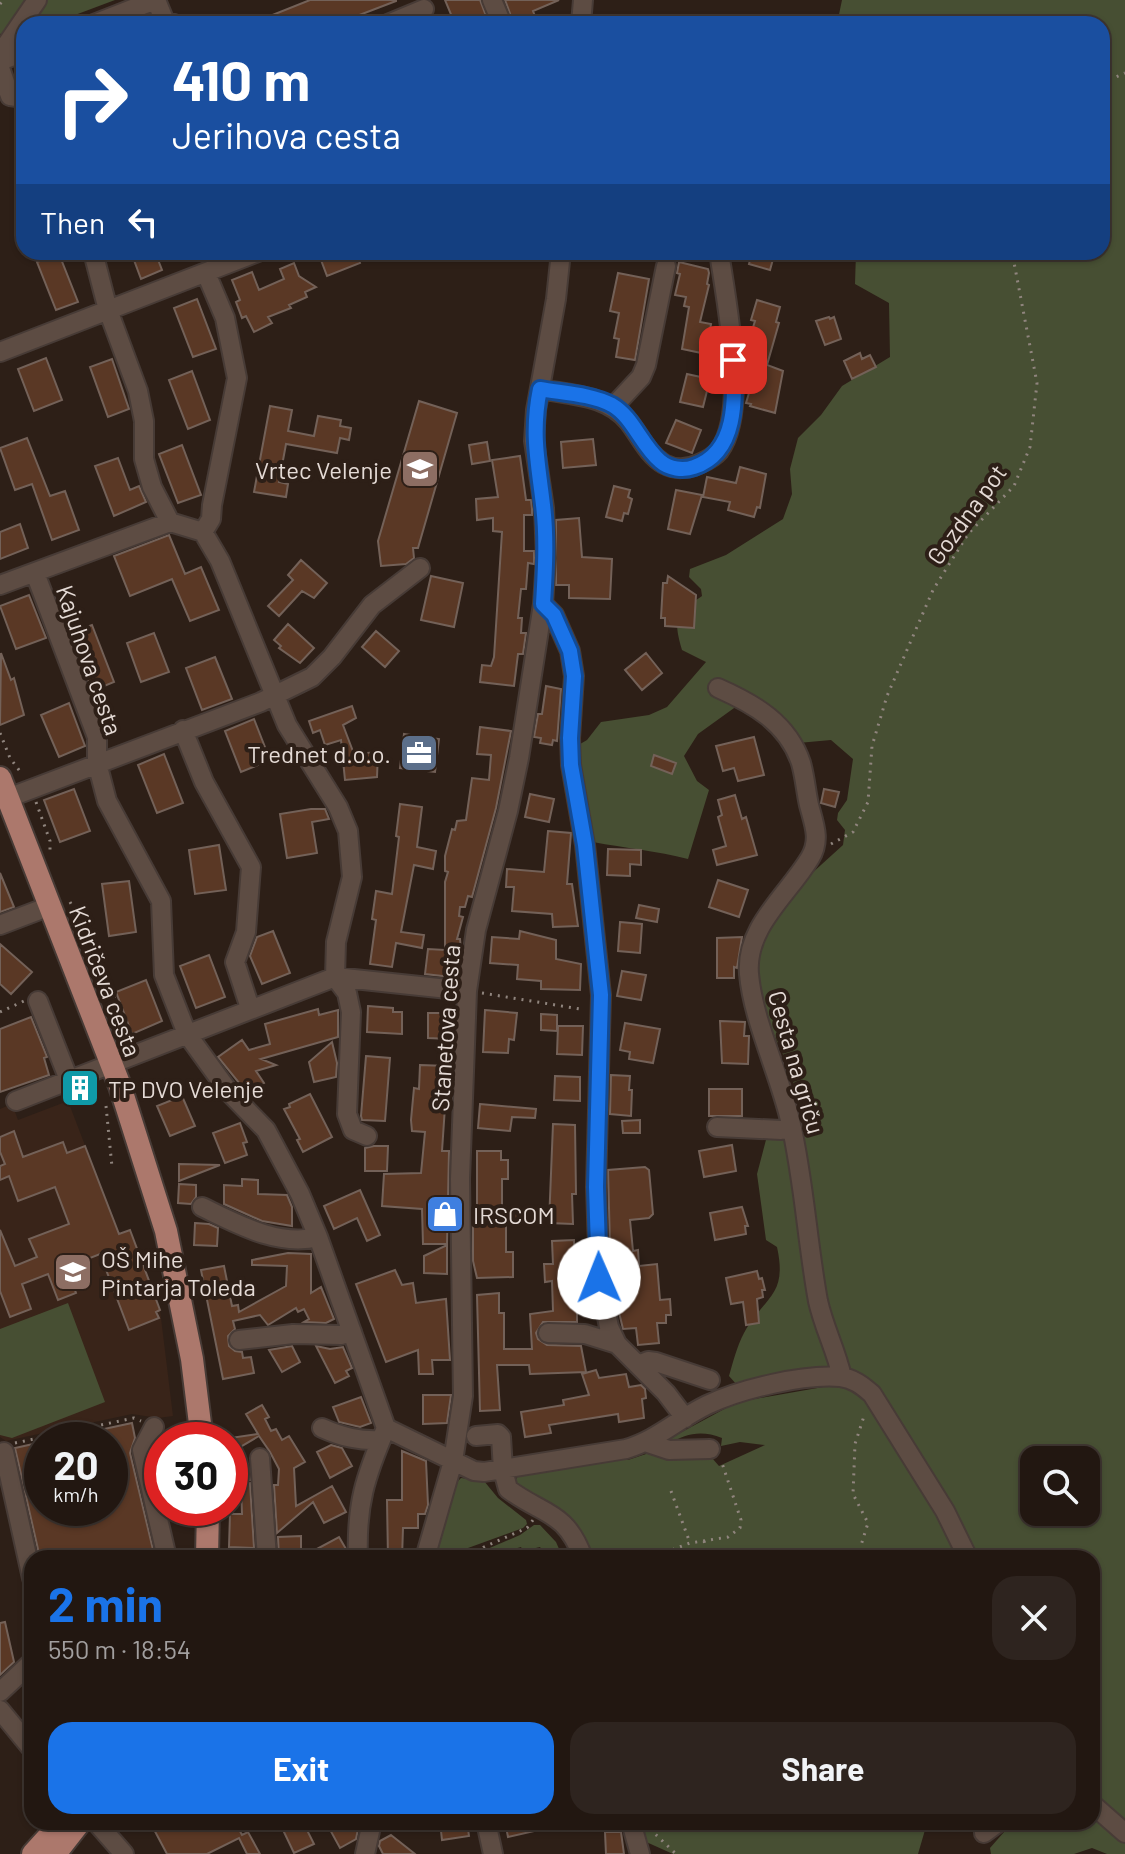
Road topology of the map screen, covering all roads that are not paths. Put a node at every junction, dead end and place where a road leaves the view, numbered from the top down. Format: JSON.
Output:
{"nodes":[{"id":1,"x":155,"y":0,"type":"edge"},
{"id":2,"x":424,"y":9,"type":"dead end"},
{"id":3,"x":114,"y":16,"type":"edge"},
{"id":4,"x":407,"y":16,"type":"edge"},
{"id":5,"x":16,"y":31,"type":"edge"},
{"id":6,"x":1,"y":63,"type":"edge"},
{"id":7,"x":16,"y":97,"type":"edge"},
{"id":8,"x":95,"y":260,"type":"edge"},
{"id":9,"x":238,"y":260,"type":"edge"},
{"id":10,"x":560,"y":260,"type":"edge"},
{"id":11,"x":720,"y":260,"type":"edge"},
{"id":12,"x":666,"y":266,"type":"dead end"},
{"id":13,"x":206,"y":273,"type":"junction"},
{"id":14,"x":108,"y":310,"type":"junction"},
{"id":15,"x":0,"y":352,"type":"edge"},
{"id":16,"x":540,"y":389,"type":"junction"},
{"id":17,"x":614,"y":406,"type":"junction"},
{"id":18,"x":170,"y":522,"type":"junction"},
{"id":19,"x":203,"y":532,"type":"junction"},
{"id":20,"x":420,"y":568,"type":"dead end"},
{"id":21,"x":35,"y":573,"type":"junction"},
{"id":22,"x":0,"y":585,"type":"edge"},
{"id":23,"x":543,"y":604,"type":"junction"},
{"id":24,"x":718,"y":688,"type":"dead end"},
{"id":25,"x":274,"y":696,"type":"junction"},
{"id":26,"x":183,"y":730,"type":"junction"},
{"id":27,"x":97,"y":763,"type":"junction"},
{"id":28,"x":4,"y":788,"type":"edge"},
{"id":29,"x":57,"y":900,"type":"junction"},
{"id":30,"x":0,"y":925,"type":"edge"},
{"id":31,"x":335,"y":977,"type":"junction"},
{"id":32,"x":467,"y":991,"type":"junction"},
{"id":33,"x":38,"y":1001,"type":"dead end"},
{"id":34,"x":250,"y":1008,"type":"junction"},
{"id":35,"x":187,"y":1034,"type":"junction"},
{"id":36,"x":110,"y":1064,"type":"junction"},
{"id":37,"x":69,"y":1080,"type":"junction"},
{"id":38,"x":16,"y":1101,"type":"dead end"},
{"id":39,"x":717,"y":1127,"type":"dead end"},
{"id":40,"x":792,"y":1128,"type":"junction"},
{"id":41,"x":367,"y":1136,"type":"dead end"},
{"id":42,"x":202,"y":1207,"type":"dead end"},
{"id":43,"x":318,"y":1237,"type":"junction"},
{"id":44,"x":352,"y":1332,"type":"junction"},
{"id":45,"x":548,"y":1333,"type":"dead end"},
{"id":46,"x":239,"y":1340,"type":"dead end"},
{"id":47,"x":617,"y":1344,"type":"junction"},
{"id":48,"x":638,"y":1365,"type":"junction"},
{"id":49,"x":842,"y":1377,"type":"junction"},
{"id":50,"x":710,"y":1380,"type":"dead end"},
{"id":51,"x":685,"y":1418,"type":"junction"},
{"id":52,"x":200,"y":1422,"type":"edge"},
{"id":53,"x":322,"y":1428,"type":"dead end"},
{"id":54,"x":383,"y":1434,"type":"junction"},
{"id":55,"x":476,"y":1436,"type":"dead end"},
{"id":56,"x":648,"y":1443,"type":"junction"},
{"id":57,"x":710,"y":1449,"type":"road end"},
{"id":58,"x":4,"y":1452,"type":"road end"},
{"id":59,"x":260,"y":1458,"type":"dead end"},
{"id":60,"x":453,"y":1461,"type":"junction"},
{"id":61,"x":503,"y":1470,"type":"junction"},
{"id":62,"x":160,"y":1526,"type":"edge"},
{"id":63,"x":208,"y":1526,"type":"edge"},
{"id":64,"x":26,"y":1550,"type":"edge"},
{"id":65,"x":165,"y":1550,"type":"edge"},
{"id":66,"x":207,"y":1550,"type":"edge"},
{"id":67,"x":266,"y":1550,"type":"edge"},
{"id":68,"x":358,"y":1550,"type":"edge"},
{"id":69,"x":427,"y":1550,"type":"edge"},
{"id":70,"x":579,"y":1550,"type":"edge"},
{"id":71,"x":964,"y":1550,"type":"edge"},
{"id":72,"x":24,"y":1670,"type":"edge"},
{"id":73,"x":0,"y":1692,"type":"edge"},
{"id":74,"x":0,"y":1710,"type":"edge"},
{"id":75,"x":24,"y":1739,"type":"edge"},
{"id":76,"x":1100,"y":1811,"type":"edge"},
{"id":77,"x":55,"y":1830,"type":"edge"},
{"id":78,"x":74,"y":1830,"type":"edge"},
{"id":79,"x":103,"y":1830,"type":"edge"},
{"id":80,"x":370,"y":1830,"type":"edge"},
{"id":81,"x":488,"y":1830,"type":"edge"},
{"id":82,"x":633,"y":1830,"type":"edge"},
{"id":83,"x":1125,"y":1833,"type":"edge"},
{"id":84,"x":33,"y":1854,"type":"edge"},
{"id":85,"x":55,"y":1854,"type":"edge"},
{"id":86,"x":124,"y":1854,"type":"edge"},
{"id":87,"x":365,"y":1854,"type":"edge"},
{"id":88,"x":493,"y":1854,"type":"edge"},
{"id":89,"x":640,"y":1854,"type":"edge"}],
"edges":[{"from":1,"to":3,"type":"street"},
{"from":2,"to":4,"type":"street"},
{"from":5,"to":6,"type":"street"},
{"from":6,"to":7,"type":"street"},
{"from":8,"to":14,"type":"street"},
{"from":9,"to":13,"type":"street"},
{"from":10,"to":16,"type":"street","name":"Stanetova cesta"},
{"from":11,"to":17,"type":"street"},
{"from":12,"to":17,"type":"street"},
{"from":13,"to":14,"type":"street"},
{"from":13,"to":19,"type":"street"},
{"from":14,"to":15,"type":"street"},
{"from":14,"to":18,"type":"street"},
{"from":16,"to":17,"type":"street"},
{"from":16,"to":23,"type":"street","name":"Stanetova cesta"},
{"from":18,"to":19,"type":"street"},
{"from":18,"to":21,"type":"street"},
{"from":19,"to":25,"type":"street"},
{"from":20,"to":25,"type":"street"},
{"from":21,"to":22,"type":"street"},
{"from":21,"to":27,"type":"street","name":"Kajuhova cesta"},
{"from":23,"to":32,"type":"street","name":"Stanetova cesta"},
{"from":23,"to":47,"type":"street"},
{"from":24,"to":40,"type":"street","name":"Cesta na griču"},
{"from":25,"to":26,"type":"street"},
{"from":25,"to":31,"type":"street"},
{"from":26,"to":27,"type":"street"},
{"from":26,"to":34,"type":"street"},
{"from":27,"to":28,"type":"street","name":"Kajuhova cesta"},
{"from":27,"to":35,"type":"street","name":"Kajuhova cesta"},
{"from":28,"to":29,"type":"main road","name":"Kidričeva cesta"},
{"from":29,"to":30,"type":"street"},
{"from":29,"to":36,"type":"main road","name":"Kidričeva cesta"},
{"from":31,"to":32,"type":"street"},
{"from":31,"to":34,"type":"street"},
{"from":31,"to":41,"type":"street"},
{"from":32,"to":60,"type":"street","name":"Stanetova cesta"},
{"from":33,"to":37,"type":"street"},
{"from":34,"to":35,"type":"street"},
{"from":35,"to":36,"type":"street"},
{"from":35,"to":43,"type":"street","name":"Kajuhova cesta"},
{"from":36,"to":37,"type":"street"},
{"from":36,"to":52,"type":"main road","name":"Kidričeva cesta"},
{"from":37,"to":38,"type":"street"},
{"from":39,"to":40,"type":"street"},
{"from":40,"to":49,"type":"street","name":"Cesta na griču"},
{"from":42,"to":43,"type":"street"},
{"from":43,"to":44,"type":"street","name":"Kajuhova cesta"},
{"from":44,"to":46,"type":"street"},
{"from":44,"to":54,"type":"street","name":"Kajuhova cesta"},
{"from":45,"to":47,"type":"street"},
{"from":47,"to":48,"type":"street"},
{"from":48,"to":50,"type":"street"},
{"from":48,"to":51,"type":"street"},
{"from":49,"to":51,"type":"street"},
{"from":49,"to":71,"type":"street"},
{"from":51,"to":56,"type":"street"},
{"from":53,"to":54,"type":"street"},
{"from":54,"to":60,"type":"street"},
{"from":54,"to":68,"type":"street"},
{"from":55,"to":61,"type":"street"},
{"from":56,"to":57,"type":"street"},
{"from":56,"to":61,"type":"street"},
{"from":58,"to":64,"type":"street"},
{"from":59,"to":67,"type":"street"},
{"from":60,"to":61,"type":"street"},
{"from":60,"to":69,"type":"street","name":"Stanetova cesta"},
{"from":61,"to":70,"type":"street"},
{"from":62,"to":65,"type":"street"},
{"from":63,"to":66,"type":"main road"},
{"from":72,"to":73,"type":"street"},
{"from":74,"to":75,"type":"street"},
{"from":76,"to":83,"type":"street"},
{"from":77,"to":84,"type":"main road"},
{"from":78,"to":85,"type":"main road"},
{"from":79,"to":86,"type":"street"},
{"from":80,"to":87,"type":"street"},
{"from":81,"to":88,"type":"street"},
{"from":82,"to":89,"type":"street"}]}
